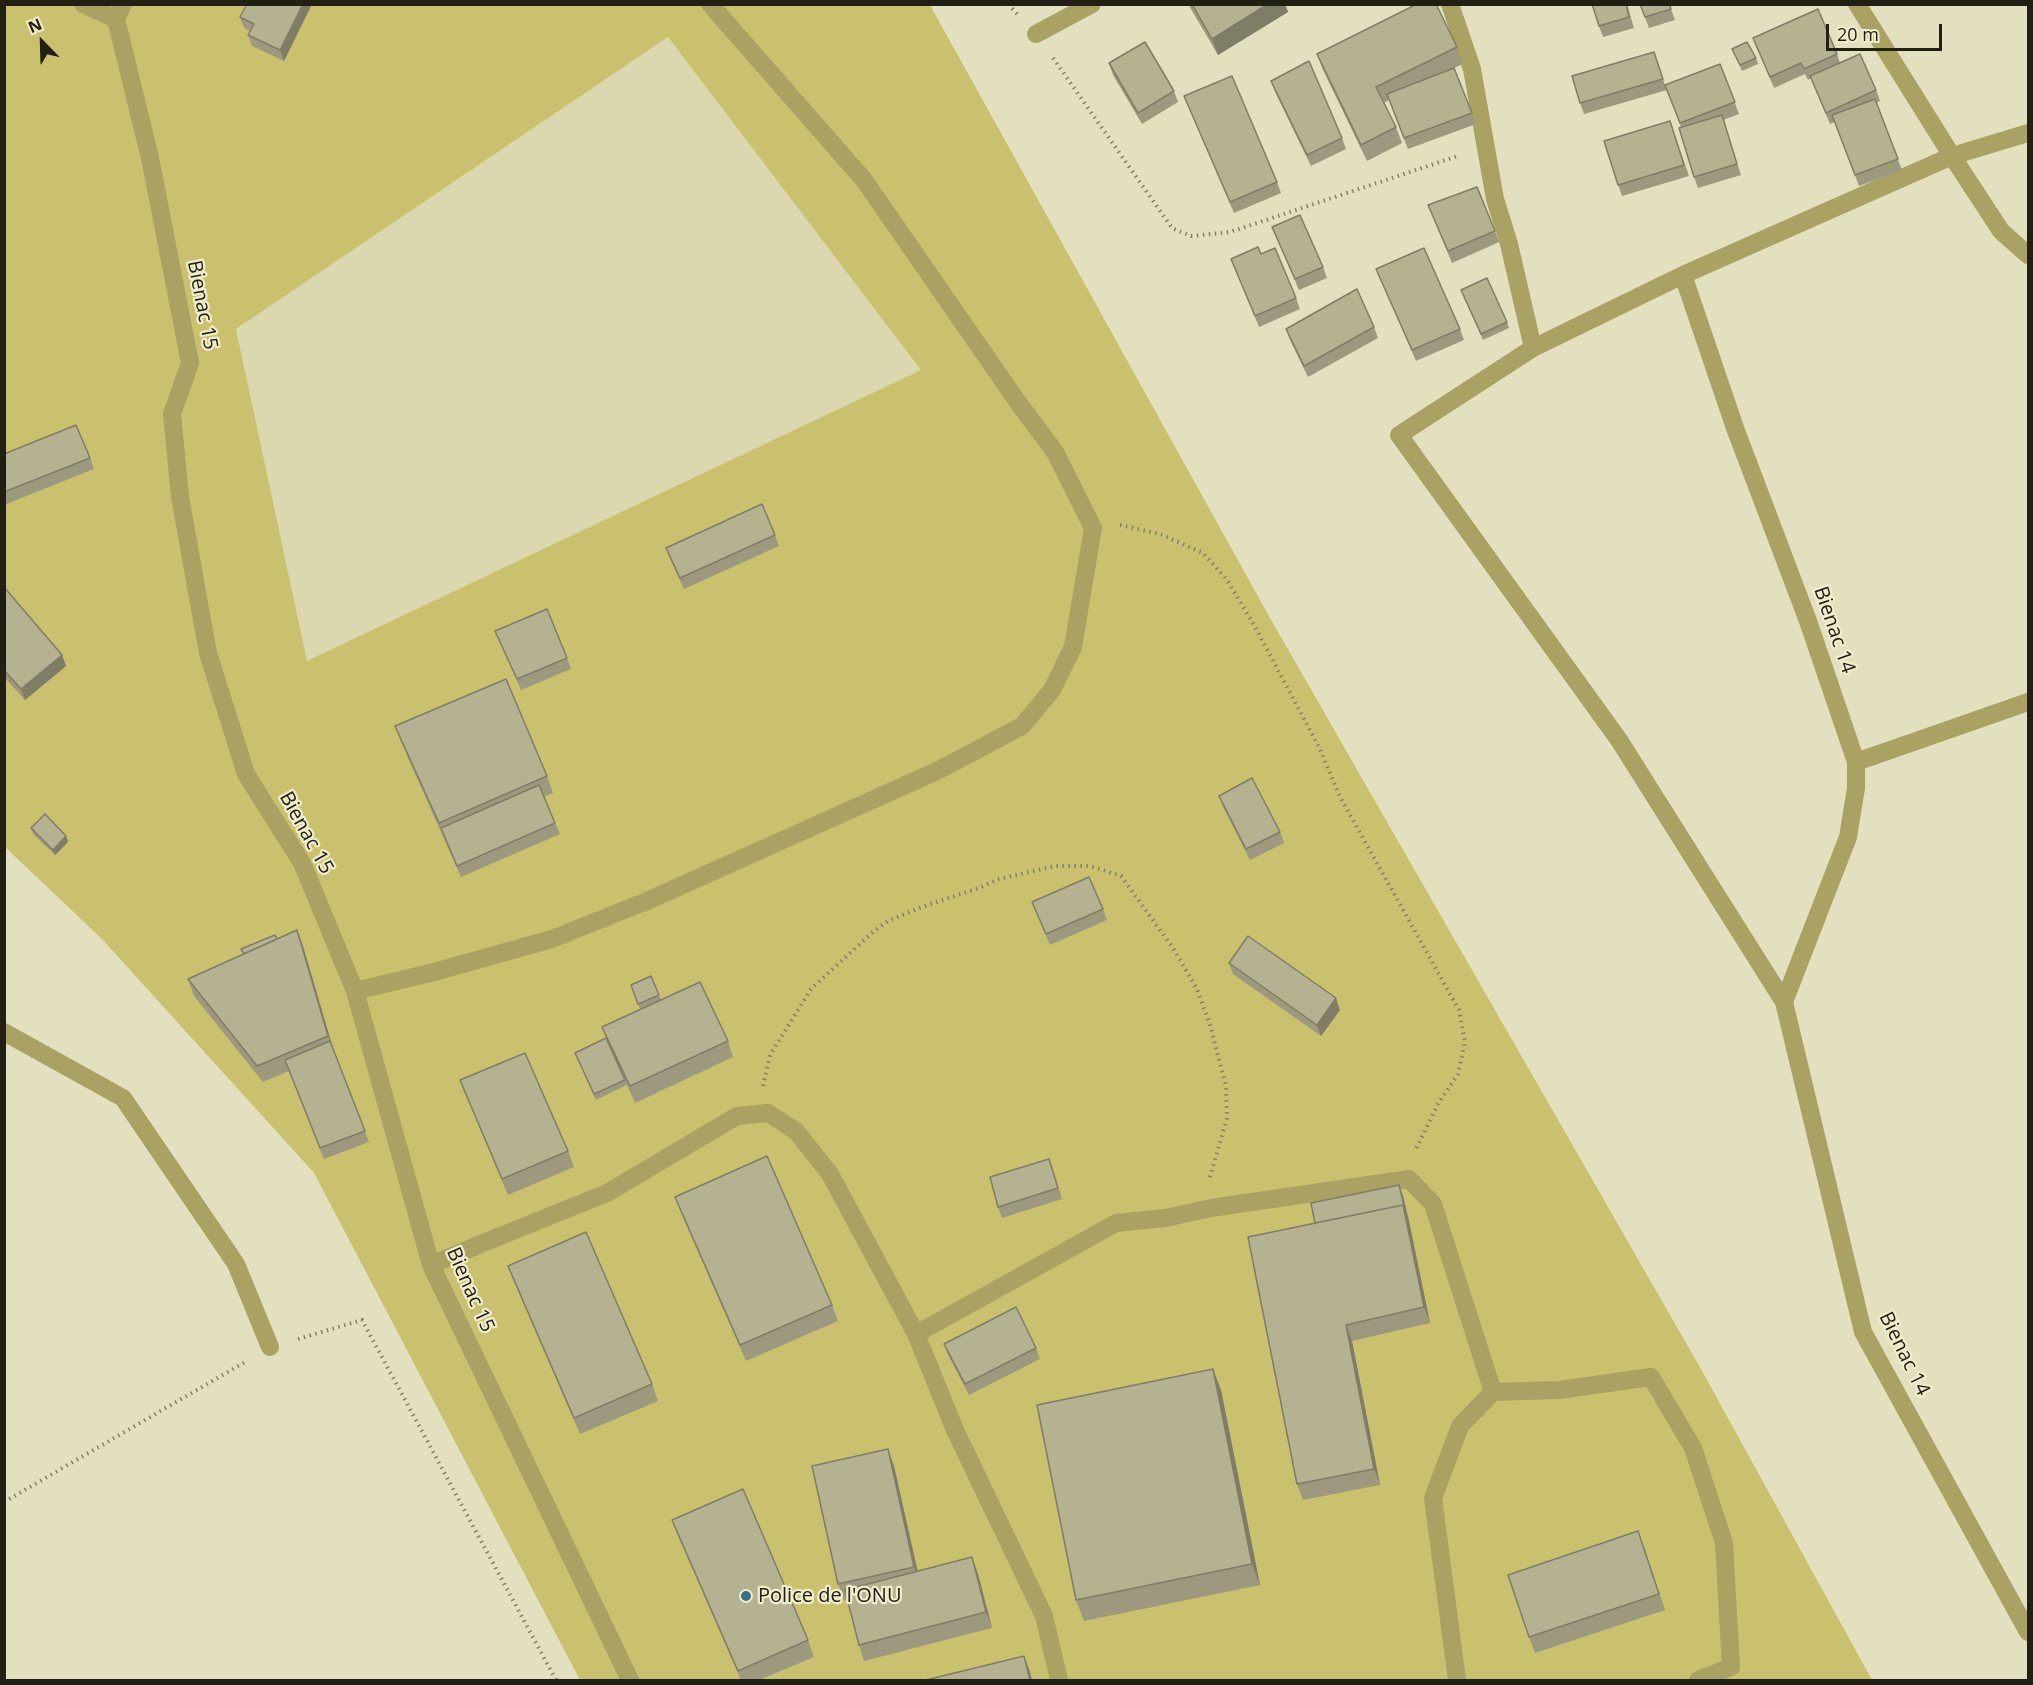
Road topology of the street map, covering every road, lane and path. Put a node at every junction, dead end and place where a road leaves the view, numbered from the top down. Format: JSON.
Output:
{"nodes":[{"id":1,"x":83,"y":4,"type":"edge"},
{"id":2,"x":710,"y":4,"type":"edge"},
{"id":3,"x":1008,"y":4,"type":"edge"},
{"id":4,"x":1092,"y":4,"type":"edge"},
{"id":5,"x":1450,"y":4,"type":"edge"},
{"id":6,"x":1857,"y":4,"type":"edge"},
{"id":7,"x":119,"y":12,"type":"edge"},
{"id":8,"x":1036,"y":34,"type":"junction"},
{"id":9,"x":2028,"y":133,"type":"edge"},
{"id":10,"x":1485,"y":147,"type":"junction"},
{"id":11,"x":1952,"y":156,"type":"junction"},
{"id":12,"x":2028,"y":255,"type":"edge"},
{"id":13,"x":1683,"y":275,"type":"junction"},
{"id":14,"x":1533,"y":348,"type":"junction"},
{"id":15,"x":1093,"y":528,"type":"junction"},
{"id":16,"x":2028,"y":702,"type":"edge"},
{"id":17,"x":1856,"y":762,"type":"junction"},
{"id":18,"x":355,"y":991,"type":"junction"},
{"id":19,"x":1784,"y":1002,"type":"junction"},
{"id":20,"x":4,"y":1032,"type":"edge"},
{"id":21,"x":737,"y":1116,"type":"junction"},
{"id":22,"x":1409,"y":1179,"type":"junction"},
{"id":23,"x":1211,"y":1208,"type":"junction"},
{"id":24,"x":431,"y":1265,"type":"junction"},
{"id":25,"x":916,"y":1334,"type":"junction"},
{"id":26,"x":270,"y":1347,"type":"junction"},
{"id":27,"x":1493,"y":1392,"type":"junction"},
{"id":28,"x":4,"y":1502,"type":"edge"},
{"id":29,"x":2028,"y":1632,"type":"edge"},
{"id":30,"x":1730,"y":1674,"type":"edge"},
{"id":31,"x":556,"y":1680,"type":"edge"},
{"id":32,"x":630,"y":1680,"type":"edge"},
{"id":33,"x":1059,"y":1680,"type":"edge"},
{"id":34,"x":1456,"y":1680,"type":"edge"},
{"id":35,"x":1698,"y":1680,"type":"edge"}],
"edges":[{"from":1,"to":7,"type":"street"},
{"from":2,"to":15,"type":"street"},
{"from":3,"to":8,"type":"path"},
{"from":4,"to":8,"type":"street"},
{"from":5,"to":10,"type":"street"},
{"from":6,"to":11,"type":"street"},
{"from":7,"to":18,"type":"street","name":"Bienac 15"},
{"from":8,"to":10,"type":"path"},
{"from":9,"to":11,"type":"street"},
{"from":10,"to":14,"type":"street"},
{"from":11,"to":12,"type":"street"},
{"from":11,"to":13,"type":"street"},
{"from":13,"to":14,"type":"street"},
{"from":13,"to":17,"type":"street","name":"Bienac 14"},
{"from":14,"to":19,"type":"street","name":"Bienac 14"},
{"from":15,"to":18,"type":"street"},
{"from":15,"to":22,"type":"path"},
{"from":16,"to":17,"type":"street"},
{"from":17,"to":19,"type":"street","name":"Bienac 14"},
{"from":18,"to":24,"type":"street","name":"Bienac 15"},
{"from":19,"to":29,"type":"street","name":"Bienac 14"},
{"from":20,"to":26,"type":"street"},
{"from":21,"to":23,"type":"path"},
{"from":21,"to":24,"type":"street"},
{"from":21,"to":25,"type":"street"},
{"from":22,"to":23,"type":"street"},
{"from":22,"to":27,"type":"street"},
{"from":23,"to":25,"type":"street"},
{"from":24,"to":32,"type":"street","name":"Bienac 15"},
{"from":25,"to":33,"type":"street"},
{"from":26,"to":28,"type":"path"},
{"from":26,"to":31,"type":"path"},
{"from":27,"to":30,"type":"street"},
{"from":27,"to":34,"type":"street"},
{"from":30,"to":35,"type":"street"}]}
